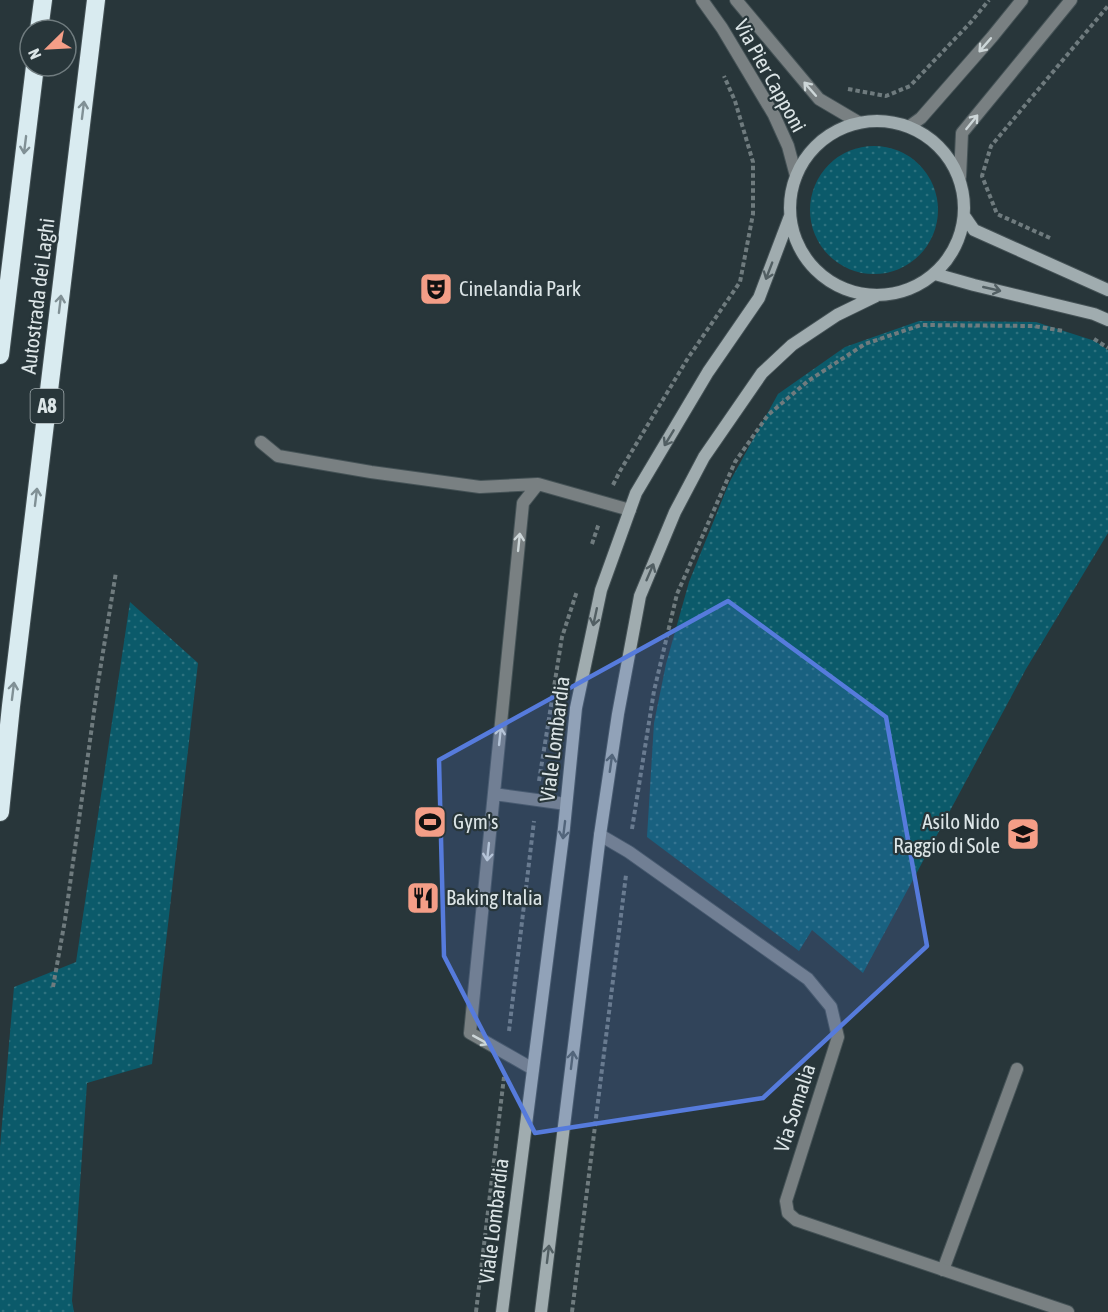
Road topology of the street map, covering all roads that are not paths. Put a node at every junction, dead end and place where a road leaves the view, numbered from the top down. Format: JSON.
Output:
{"nodes":[{"id":1,"x":43,"y":0,"type":"edge"},
{"id":2,"x":96,"y":0,"type":"edge"},
{"id":3,"x":702,"y":0,"type":"edge"},
{"id":4,"x":736,"y":0,"type":"edge"},
{"id":5,"x":1022,"y":0,"type":"edge"},
{"id":6,"x":1071,"y":0,"type":"edge"},
{"id":7,"x":41,"y":18,"type":"edge"},
{"id":8,"x":34,"y":78,"type":"edge"},
{"id":9,"x":858,"y":122,"type":"junction"},
{"id":10,"x":910,"y":126,"type":"junction"},
{"id":11,"x":796,"y":176,"type":"junction"},
{"id":12,"x":960,"y":177,"type":"junction"},
{"id":13,"x":790,"y":216,"type":"junction"},
{"id":14,"x":965,"y":217,"type":"junction"},
{"id":15,"x":935,"y":274,"type":"junction"},
{"id":16,"x":1108,"y":290,"type":"edge"},
{"id":17,"x":876,"y":296,"type":"junction"},
{"id":18,"x":1108,"y":320,"type":"edge"},
{"id":19,"x":0,"y":355,"type":"edge"},
{"id":20,"x":261,"y":442,"type":"dead end"},
{"id":21,"x":538,"y":484,"type":"junction"},
{"id":22,"x":630,"y":510,"type":"junction"},
{"id":23,"x":494,"y":794,"type":"junction"},
{"id":24,"x":566,"y":804,"type":"junction"},
{"id":25,"x":0,"y":812,"type":"edge"},
{"id":26,"x":600,"y":835,"type":"junction"},
{"id":27,"x":533,"y":1069,"type":"junction"},
{"id":28,"x":1017,"y":1070,"type":"dead end"},
{"id":29,"x":943,"y":1270,"type":"junction"},
{"id":30,"x":502,"y":1312,"type":"edge"},
{"id":31,"x":541,"y":1312,"type":"edge"},
{"id":32,"x":1068,"y":1312,"type":"edge"}],
"edges":[{"from":1,"to":7,"type":"highway"},
{"from":25,"to":2,"type":"highway","name":"Autostrada dei Laghi","number":"A8","one_way":true},
{"from":3,"to":11,"type":"street","name":"Via Pier Capponi"},
{"from":9,"to":4,"type":"street","name":"Via Pier Capponi","one_way":true},
{"from":5,"to":10,"type":"street","one_way":true},
{"from":12,"to":6,"type":"street","one_way":true},
{"from":8,"to":19,"type":"highway","name":"Autostrada dei Laghi","one_way":true},
{"from":9,"to":10,"type":"main road"},
{"from":9,"to":11,"type":"main road"},
{"from":10,"to":12,"type":"main road"},
{"from":11,"to":13,"type":"main road"},
{"from":12,"to":14,"type":"main road"},
{"from":13,"to":17,"type":"main road"},
{"from":13,"to":22,"type":"main road","name":"Viale Lombardia","one_way":true},
{"from":14,"to":15,"type":"main road"},
{"from":14,"to":16,"type":"main road"},
{"from":15,"to":17,"type":"main road"},
{"from":15,"to":18,"type":"main road","one_way":true},
{"from":26,"to":17,"type":"main road","one_way":true},
{"from":20,"to":21,"type":"street"},
{"from":21,"to":22,"type":"street"},
{"from":23,"to":21,"type":"street","one_way":true},
{"from":22,"to":24,"type":"main road","name":"Viale Lombardia","one_way":true},
{"from":23,"to":24,"type":"street"},
{"from":23,"to":27,"type":"street","one_way":true},
{"from":24,"to":27,"type":"main road","name":"Viale Lombardia","one_way":true},
{"from":26,"to":29,"type":"street","name":"Via Somalia"},
{"from":31,"to":26,"type":"main road","one_way":true},
{"from":27,"to":30,"type":"main road","name":"Viale Lombardia"},
{"from":28,"to":29,"type":"street"},
{"from":29,"to":32,"type":"street","name":"Via Somalia"}]}
